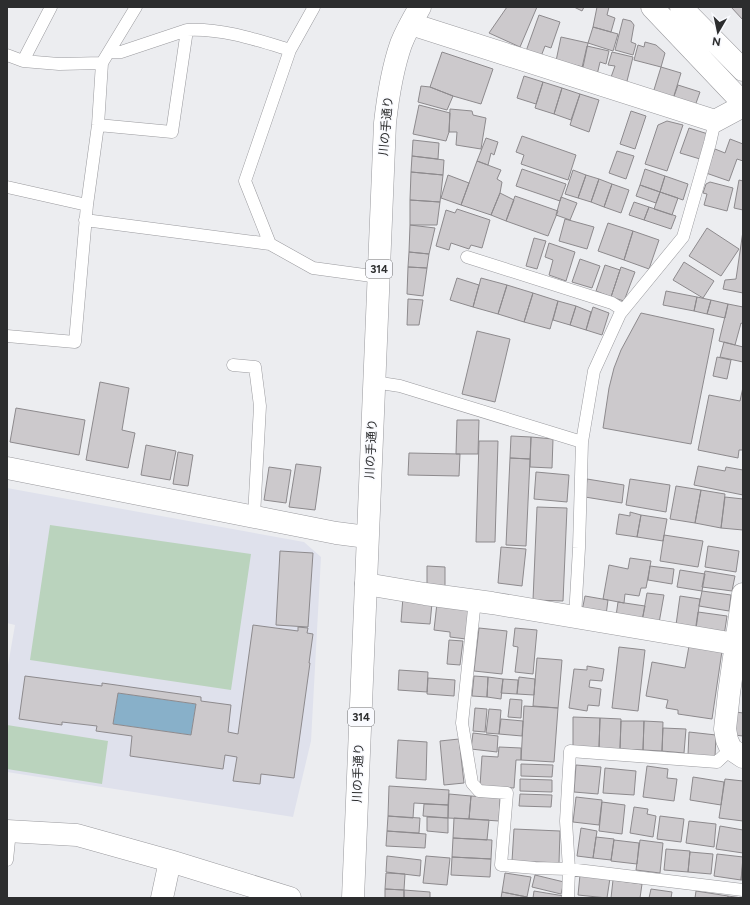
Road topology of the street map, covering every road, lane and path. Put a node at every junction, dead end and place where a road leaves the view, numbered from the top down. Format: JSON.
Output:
{"nodes":[{"id":1,"x":51,"y":7,"type":"edge"},
{"id":2,"x":136,"y":7,"type":"edge"},
{"id":3,"x":314,"y":7,"type":"edge"},
{"id":4,"x":652,"y":7,"type":"edge"},
{"id":5,"x":682,"y":7,"type":"edge"},
{"id":6,"x":415,"y":16,"type":"edge"},
{"id":7,"x":187,"y":30,"type":"junction"},
{"id":8,"x":290,"y":50,"type":"junction"},
{"id":9,"x":109,"y":52,"type":"junction"},
{"id":10,"x":7,"y":55,"type":"edge"},
{"id":11,"x":23,"y":61,"type":"junction"},
{"id":12,"x":102,"y":64,"type":"junction"},
{"id":13,"x":743,"y":70,"type":"edge"},
{"id":14,"x":743,"y":103,"type":"edge"},
{"id":15,"x":743,"y":106,"type":"edge"},
{"id":16,"x":715,"y":121,"type":"junction"},
{"id":17,"x":98,"y":125,"type":"junction"},
{"id":18,"x":7,"y":187,"type":"edge"},
{"id":19,"x":87,"y":205,"type":"junction"},
{"id":20,"x":85,"y":220,"type":"junction"},
{"id":21,"x":270,"y":244,"type":"junction"},
{"id":22,"x":467,"y":257,"type":"dead end"},
{"id":23,"x":379,"y":277,"type":"junction"},
{"id":24,"x":623,"y":310,"type":"junction"},
{"id":25,"x":7,"y":336,"type":"edge"},
{"id":26,"x":233,"y":366,"type":"dead end"},
{"id":27,"x":374,"y":382,"type":"junction"},
{"id":28,"x":582,"y":442,"type":"junction"},
{"id":29,"x":7,"y":468,"type":"edge"},
{"id":30,"x":254,"y":516,"type":"junction"},
{"id":31,"x":367,"y":537,"type":"junction"},
{"id":32,"x":366,"y":584,"type":"junction"},
{"id":33,"x":743,"y":594,"type":"edge"},
{"id":34,"x":475,"y":600,"type":"junction"},
{"id":35,"x":574,"y":618,"type":"junction"},
{"id":36,"x":738,"y":635,"type":"edge"},
{"id":37,"x":737,"y":753,"type":"edge"},
{"id":38,"x":9,"y":831,"type":"edge"},
{"id":39,"x":7,"y":860,"type":"edge"},
{"id":40,"x":170,"y":861,"type":"junction"},
{"id":41,"x":568,"y":869,"type":"junction"},
{"id":42,"x":743,"y":890,"type":"edge"},
{"id":43,"x":283,"y":897,"type":"edge"},
{"id":44,"x":162,"y":898,"type":"edge"},
{"id":45,"x":354,"y":898,"type":"edge"},
{"id":46,"x":568,"y":898,"type":"edge"}],
"edges":[{"from":1,"to":11,"type":"lane"},
{"from":2,"to":9,"type":"lane"},
{"from":3,"to":8,"type":"lane"},
{"from":4,"to":14,"type":"street"},
{"from":5,"to":13,"type":"street"},
{"from":6,"to":16,"type":"street"},
{"from":6,"to":23,"type":"street","name":"川の手通り","number":"314"},
{"from":7,"to":8,"type":"lane"},
{"from":7,"to":9,"type":"lane"},
{"from":7,"to":17,"type":"lane"},
{"from":8,"to":21,"type":"lane"},
{"from":9,"to":12,"type":"lane"},
{"from":10,"to":11,"type":"lane"},
{"from":11,"to":12,"type":"lane"},
{"from":12,"to":17,"type":"lane"},
{"from":15,"to":16,"type":"street"},
{"from":16,"to":24,"type":"lane"},
{"from":17,"to":19,"type":"lane"},
{"from":18,"to":19,"type":"lane"},
{"from":19,"to":20,"type":"lane"},
{"from":20,"to":21,"type":"lane"},
{"from":20,"to":25,"type":"lane"},
{"from":21,"to":23,"type":"lane"},
{"from":22,"to":24,"type":"lane"},
{"from":23,"to":27,"type":"street","name":"川の手通り","number":"314"},
{"from":24,"to":28,"type":"lane"},
{"from":26,"to":30,"type":"lane"},
{"from":27,"to":28,"type":"lane"},
{"from":27,"to":31,"type":"street","name":"川の手通り","number":"314"},
{"from":28,"to":35,"type":"lane"},
{"from":29,"to":30,"type":"street"},
{"from":30,"to":31,"type":"street"},
{"from":31,"to":32,"type":"street","name":"川の手通り","number":"314"},
{"from":32,"to":34,"type":"street"},
{"from":32,"to":45,"type":"street","name":"川の手通り","number":"314"},
{"from":33,"to":36,"type":"street"},
{"from":34,"to":35,"type":"street"},
{"from":34,"to":41,"type":"lane"},
{"from":35,"to":36,"type":"street"},
{"from":36,"to":37,"type":"street"},
{"from":37,"to":41,"type":"lane"},
{"from":38,"to":39,"type":"lane"},
{"from":38,"to":40,"type":"street"},
{"from":40,"to":43,"type":"street"},
{"from":40,"to":44,"type":"street"},
{"from":41,"to":42,"type":"lane"},
{"from":41,"to":46,"type":"lane"}]}
